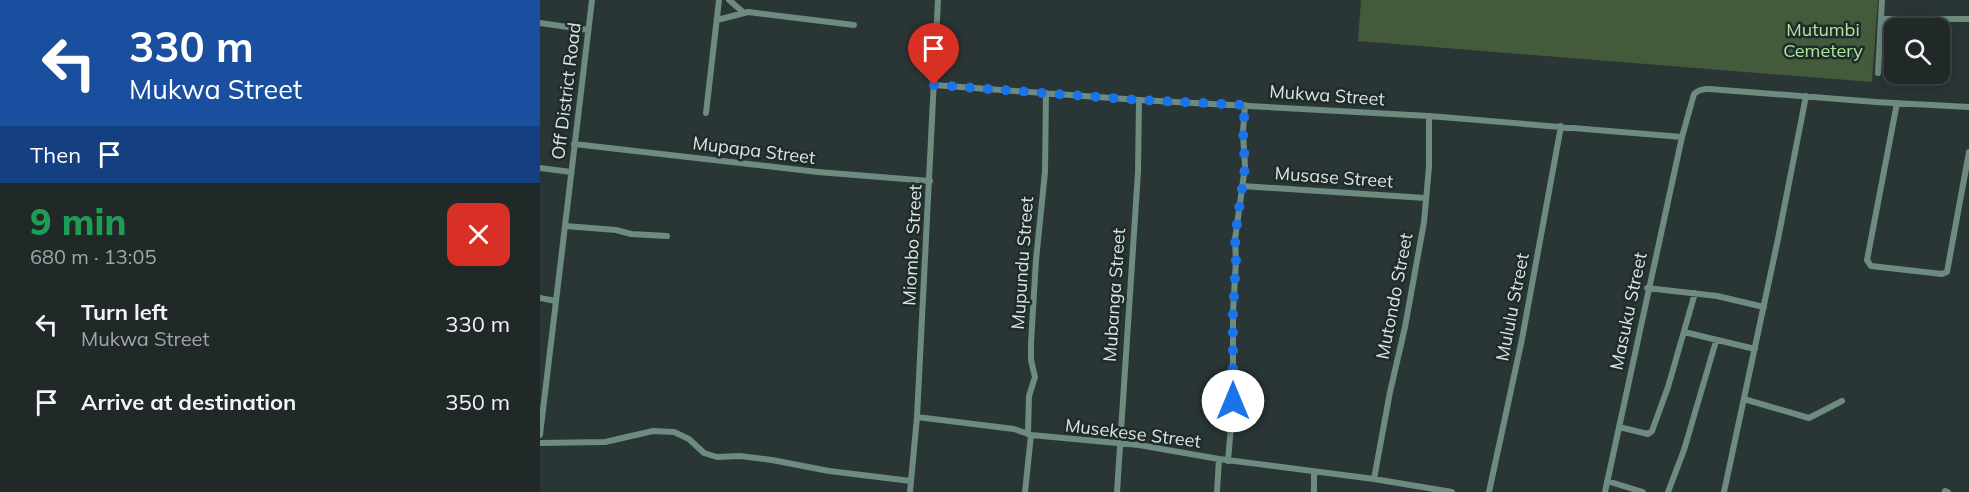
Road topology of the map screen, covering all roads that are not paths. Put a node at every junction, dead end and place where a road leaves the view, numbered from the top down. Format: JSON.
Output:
{"nodes":[{"id":1,"x":592,"y":0,"type":"edge"},
{"id":2,"x":719,"y":0,"type":"edge"},
{"id":3,"x":729,"y":0,"type":"edge"},
{"id":4,"x":938,"y":0,"type":"edge"},
{"id":5,"x":1882,"y":0,"type":"edge"},
{"id":6,"x":743,"y":12,"type":"junction"},
{"id":7,"x":1881,"y":19,"type":"junction"},
{"id":8,"x":1969,"y":19,"type":"edge"},
{"id":9,"x":717,"y":20,"type":"junction"},
{"id":10,"x":540,"y":23,"type":"edge"},
{"id":11,"x":854,"y":24,"type":"dead end"},
{"id":12,"x":588,"y":30,"type":"junction"},
{"id":13,"x":1878,"y":73,"type":"dead end"},
{"id":14,"x":934,"y":85,"type":"junction"},
{"id":15,"x":1046,"y":93,"type":"junction"},
{"id":16,"x":1806,"y":96,"type":"junction"},
{"id":17,"x":1139,"y":100,"type":"junction"},
{"id":18,"x":1897,"y":103,"type":"junction"},
{"id":19,"x":1245,"y":105,"type":"junction"},
{"id":20,"x":1969,"y":107,"type":"edge"},
{"id":21,"x":706,"y":112,"type":"dead end"},
{"id":22,"x":1430,"y":116,"type":"junction"},
{"id":23,"x":1562,"y":126,"type":"junction"},
{"id":24,"x":1682,"y":136,"type":"junction"},
{"id":25,"x":574,"y":144,"type":"junction"},
{"id":26,"x":1969,"y":152,"type":"edge"},
{"id":27,"x":540,"y":168,"type":"edge"},
{"id":28,"x":571,"y":172,"type":"junction"},
{"id":29,"x":930,"y":181,"type":"junction"},
{"id":30,"x":1242,"y":186,"type":"junction"},
{"id":31,"x":1425,"y":198,"type":"junction"},
{"id":32,"x":564,"y":226,"type":"junction"},
{"id":33,"x":667,"y":236,"type":"dead end"},
{"id":34,"x":1647,"y":288,"type":"junction"},
{"id":35,"x":1695,"y":293,"type":"junction"},
{"id":36,"x":540,"y":298,"type":"edge"},
{"id":37,"x":556,"y":301,"type":"junction"},
{"id":38,"x":1764,"y":307,"type":"junction"},
{"id":39,"x":1684,"y":332,"type":"junction"},
{"id":40,"x":1716,"y":341,"type":"junction"},
{"id":41,"x":1755,"y":349,"type":"junction"},
{"id":42,"x":1744,"y":399,"type":"junction"},
{"id":43,"x":1842,"y":401,"type":"dead end"},
{"id":44,"x":917,"y":417,"type":"junction"},
{"id":45,"x":1619,"y":427,"type":"junction"},
{"id":46,"x":1029,"y":434,"type":"junction"},
{"id":47,"x":540,"y":435,"type":"edge"},
{"id":48,"x":540,"y":443,"type":"edge"},
{"id":49,"x":1119,"y":444,"type":"junction"},
{"id":50,"x":1219,"y":459,"type":"junction"},
{"id":51,"x":1228,"y":461,"type":"junction"},
{"id":52,"x":1314,"y":472,"type":"junction"},
{"id":53,"x":1374,"y":479,"type":"junction"},
{"id":54,"x":911,"y":481,"type":"junction"},
{"id":55,"x":1607,"y":481,"type":"junction"},
{"id":56,"x":910,"y":492,"type":"edge"},
{"id":57,"x":1026,"y":492,"type":"edge"},
{"id":58,"x":1117,"y":492,"type":"edge"},
{"id":59,"x":1217,"y":492,"type":"edge"},
{"id":60,"x":1314,"y":492,"type":"edge"},
{"id":61,"x":1452,"y":492,"type":"edge"},
{"id":62,"x":1489,"y":492,"type":"edge"},
{"id":63,"x":1605,"y":492,"type":"edge"},
{"id":64,"x":1643,"y":492,"type":"edge"},
{"id":65,"x":1668,"y":492,"type":"edge"},
{"id":66,"x":1724,"y":492,"type":"edge"}],
"edges":[{"from":1,"to":12,"type":"street","name":"Off District Road"},
{"from":2,"to":9,"type":"street"},
{"from":3,"to":6,"type":"street"},
{"from":4,"to":14,"type":"street","name":"Miombo Street"},
{"from":5,"to":7,"type":"street"},
{"from":6,"to":9,"type":"street"},
{"from":6,"to":11,"type":"street"},
{"from":7,"to":8,"type":"street"},
{"from":7,"to":13,"type":"street"},
{"from":9,"to":21,"type":"street"},
{"from":10,"to":12,"type":"street"},
{"from":12,"to":25,"type":"street","name":"Off District Road"},
{"from":14,"to":15,"type":"street","name":"Mukwa Street"},
{"from":14,"to":29,"type":"street","name":"Miombo Street"},
{"from":15,"to":17,"type":"street","name":"Mukwa Street"},
{"from":15,"to":46,"type":"street","name":"Mupundu Street"},
{"from":16,"to":18,"type":"street","name":"Masuku Street"},
{"from":16,"to":24,"type":"street","name":"Masuku Street"},
{"from":16,"to":38,"type":"street"},
{"from":17,"to":19,"type":"street","name":"Mukwa Street"},
{"from":17,"to":49,"type":"street","name":"Mubanga Street"},
{"from":18,"to":20,"type":"street","name":"Masuku Street"},
{"from":18,"to":26,"type":"street"},
{"from":19,"to":22,"type":"street","name":"Mukwa Street"},
{"from":19,"to":30,"type":"street"},
{"from":22,"to":23,"type":"street","name":"Mukwa Street"},
{"from":22,"to":31,"type":"street","name":"Mutondo Street"},
{"from":23,"to":24,"type":"street","name":"Mukwa Street"},
{"from":23,"to":62,"type":"street","name":"Mululu Street"},
{"from":24,"to":34,"type":"street","name":"Masuku Street"},
{"from":25,"to":28,"type":"street","name":"Off District Road"},
{"from":25,"to":29,"type":"street","name":"Mupapa Street"},
{"from":27,"to":28,"type":"street"},
{"from":28,"to":32,"type":"street","name":"Off District Road"},
{"from":29,"to":44,"type":"street","name":"Miombo Street"},
{"from":30,"to":31,"type":"street","name":"Musase Street"},
{"from":30,"to":51,"type":"street"},
{"from":31,"to":53,"type":"street","name":"Mutondo Street"},
{"from":32,"to":33,"type":"street"},
{"from":32,"to":37,"type":"street","name":"Off District Road"},
{"from":34,"to":35,"type":"street"},
{"from":34,"to":45,"type":"street","name":"Masuku Street"},
{"from":35,"to":38,"type":"street"},
{"from":35,"to":39,"type":"street"},
{"from":36,"to":37,"type":"street"},
{"from":37,"to":47,"type":"street","name":"Off District Road"},
{"from":38,"to":41,"type":"street"},
{"from":39,"to":40,"type":"street"},
{"from":39,"to":45,"type":"street"},
{"from":40,"to":41,"type":"street"},
{"from":40,"to":65,"type":"street"},
{"from":41,"to":42,"type":"street"},
{"from":42,"to":43,"type":"street"},
{"from":42,"to":66,"type":"street"},
{"from":44,"to":46,"type":"street","name":"Musekese Street"},
{"from":44,"to":54,"type":"street","name":"Miombo Street"},
{"from":45,"to":55,"type":"street","name":"Masuku Street"},
{"from":46,"to":49,"type":"street","name":"Musekese Street"},
{"from":46,"to":57,"type":"street","name":"Mupundu Street"},
{"from":48,"to":54,"type":"street"},
{"from":49,"to":50,"type":"street","name":"Musekese Street"},
{"from":49,"to":58,"type":"street","name":"Mubanga Street"},
{"from":50,"to":51,"type":"street","name":"Musekese Street"},
{"from":50,"to":59,"type":"street"},
{"from":51,"to":52,"type":"street","name":"Musekese Street"},
{"from":52,"to":53,"type":"street","name":"Musekese Street"},
{"from":52,"to":60,"type":"street"},
{"from":53,"to":61,"type":"street","name":"Musekese Street"},
{"from":54,"to":56,"type":"street","name":"Miombo Street"},
{"from":55,"to":63,"type":"street","name":"Masuku Street"},
{"from":55,"to":64,"type":"street"}]}
